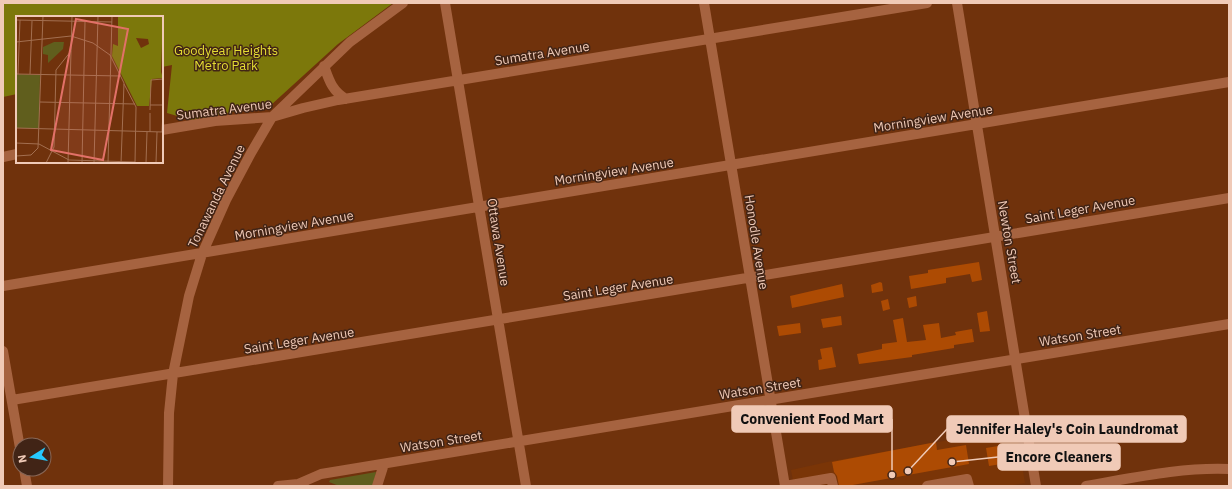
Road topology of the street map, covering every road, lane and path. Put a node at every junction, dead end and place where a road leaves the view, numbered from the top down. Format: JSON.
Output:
{"nodes":[{"id":1,"x":403,"y":3,"type":"edge"},
{"id":2,"x":445,"y":3,"type":"edge"},
{"id":3,"x":704,"y":3,"type":"edge"},
{"id":4,"x":927,"y":3,"type":"edge"},
{"id":5,"x":957,"y":3,"type":"edge"},
{"id":6,"x":710,"y":40,"type":"junction"},
{"id":7,"x":324,"y":66,"type":"junction"},
{"id":8,"x":459,"y":80,"type":"junction"},
{"id":9,"x":1229,"y":82,"type":"edge"},
{"id":10,"x":346,"y":99,"type":"junction"},
{"id":11,"x":272,"y":117,"type":"junction"},
{"id":12,"x":977,"y":124,"type":"junction"},
{"id":13,"x":163,"y":130,"type":"edge"},
{"id":14,"x":16,"y":154,"type":"edge"},
{"id":15,"x":3,"y":157,"type":"edge"},
{"id":16,"x":732,"y":165,"type":"junction"},
{"id":17,"x":1229,"y":198,"type":"edge"},
{"id":18,"x":480,"y":206,"type":"junction"},
{"id":19,"x":996,"y":237,"type":"junction"},
{"id":20,"x":202,"y":254,"type":"junction"},
{"id":21,"x":750,"y":278,"type":"junction"},
{"id":22,"x":3,"y":286,"type":"edge"},
{"id":23,"x":499,"y":320,"type":"junction"},
{"id":24,"x":1229,"y":324,"type":"edge"},
{"id":25,"x":1214,"y":327,"type":"junction"},
{"id":26,"x":1229,"y":330,"type":"edge"},
{"id":27,"x":3,"y":351,"type":"edge"},
{"id":28,"x":1017,"y":358,"type":"junction"},
{"id":29,"x":173,"y":374,"type":"junction"},
{"id":30,"x":12,"y":400,"type":"junction"},
{"id":31,"x":770,"y":400,"type":"junction"},
{"id":32,"x":18,"y":437,"type":"edge"},
{"id":33,"x":520,"y":442,"type":"junction"},
{"id":34,"x":384,"y":464,"type":"junction"},
{"id":35,"x":1229,"y":469,"type":"edge"},
{"id":36,"x":301,"y":485,"type":"edge"},
{"id":37,"x":168,"y":486,"type":"edge"},
{"id":38,"x":278,"y":486,"type":"edge"},
{"id":39,"x":377,"y":486,"type":"edge"},
{"id":40,"x":526,"y":486,"type":"edge"},
{"id":41,"x":785,"y":486,"type":"edge"},
{"id":42,"x":833,"y":486,"type":"edge"},
{"id":43,"x":927,"y":486,"type":"edge"},
{"id":44,"x":969,"y":486,"type":"edge"},
{"id":45,"x":1036,"y":486,"type":"edge"},
{"id":46,"x":1086,"y":486,"type":"edge"}],
"edges":[{"from":1,"to":7,"type":"street","name":"Tonawanda Avenue"},
{"from":2,"to":8,"type":"street","name":"Ottawa Avenue"},
{"from":3,"to":6,"type":"street","name":"Honodle Avenue"},
{"from":4,"to":6,"type":"street","name":"Sumatra Avenue"},
{"from":5,"to":12,"type":"street","name":"Newton Street"},
{"from":6,"to":8,"type":"street","name":"Sumatra Avenue"},
{"from":6,"to":16,"type":"street","name":"Honodle Avenue"},
{"from":7,"to":10,"type":"street"},
{"from":7,"to":11,"type":"street","name":"Tonawanda Avenue"},
{"from":8,"to":10,"type":"street","name":"Sumatra Avenue"},
{"from":8,"to":18,"type":"street","name":"Ottawa Avenue"},
{"from":9,"to":12,"type":"street","name":"Morningview Avenue"},
{"from":10,"to":11,"type":"street","name":"Sumatra Avenue"},
{"from":11,"to":13,"type":"street","name":"Sumatra Avenue"},
{"from":11,"to":20,"type":"street","name":"Tonawanda Avenue"},
{"from":12,"to":16,"type":"street","name":"Morningview Avenue"},
{"from":12,"to":19,"type":"street","name":"Newton Street"},
{"from":14,"to":15,"type":"street"},
{"from":16,"to":18,"type":"street","name":"Morningview Avenue"},
{"from":16,"to":21,"type":"street","name":"Honodle Avenue"},
{"from":17,"to":19,"type":"street","name":"Saint Leger Avenue"},
{"from":18,"to":20,"type":"street","name":"Morningview Avenue"},
{"from":18,"to":23,"type":"street","name":"Ottawa Avenue"},
{"from":19,"to":21,"type":"street","name":"Saint Leger Avenue"},
{"from":19,"to":28,"type":"street","name":"Newton Street"},
{"from":20,"to":22,"type":"street","name":"Morningview Avenue"},
{"from":20,"to":29,"type":"street","name":"Tonawanda Avenue"},
{"from":21,"to":23,"type":"street","name":"Saint Leger Avenue"},
{"from":21,"to":31,"type":"street","name":"Honodle Avenue"},
{"from":23,"to":29,"type":"street","name":"Saint Leger Avenue"},
{"from":23,"to":33,"type":"street","name":"Ottawa Avenue"},
{"from":24,"to":25,"type":"street","name":"Watson Street"},
{"from":25,"to":26,"type":"street"},
{"from":25,"to":28,"type":"street","name":"Watson Street"},
{"from":27,"to":30,"type":"street"},
{"from":28,"to":31,"type":"street","name":"Watson Street"},
{"from":28,"to":45,"type":"street","name":"Newton Street"},
{"from":29,"to":30,"type":"street","name":"Saint Leger Avenue"},
{"from":29,"to":37,"type":"street","name":"Tonawanda Avenue"},
{"from":30,"to":32,"type":"street"},
{"from":31,"to":33,"type":"street","name":"Watson Street"},
{"from":31,"to":41,"type":"street","name":"Honodle Avenue"},
{"from":33,"to":34,"type":"street","name":"Watson Street"},
{"from":33,"to":40,"type":"street","name":"Ottawa Avenue"},
{"from":34,"to":36,"type":"street","name":"Watson Street"},
{"from":34,"to":39,"type":"street"},
{"from":35,"to":46,"type":"street"},
{"from":36,"to":38,"type":"street","name":"Watson Street"},
{"from":41,"to":42,"type":"street"},
{"from":43,"to":44,"type":"street"}]}
